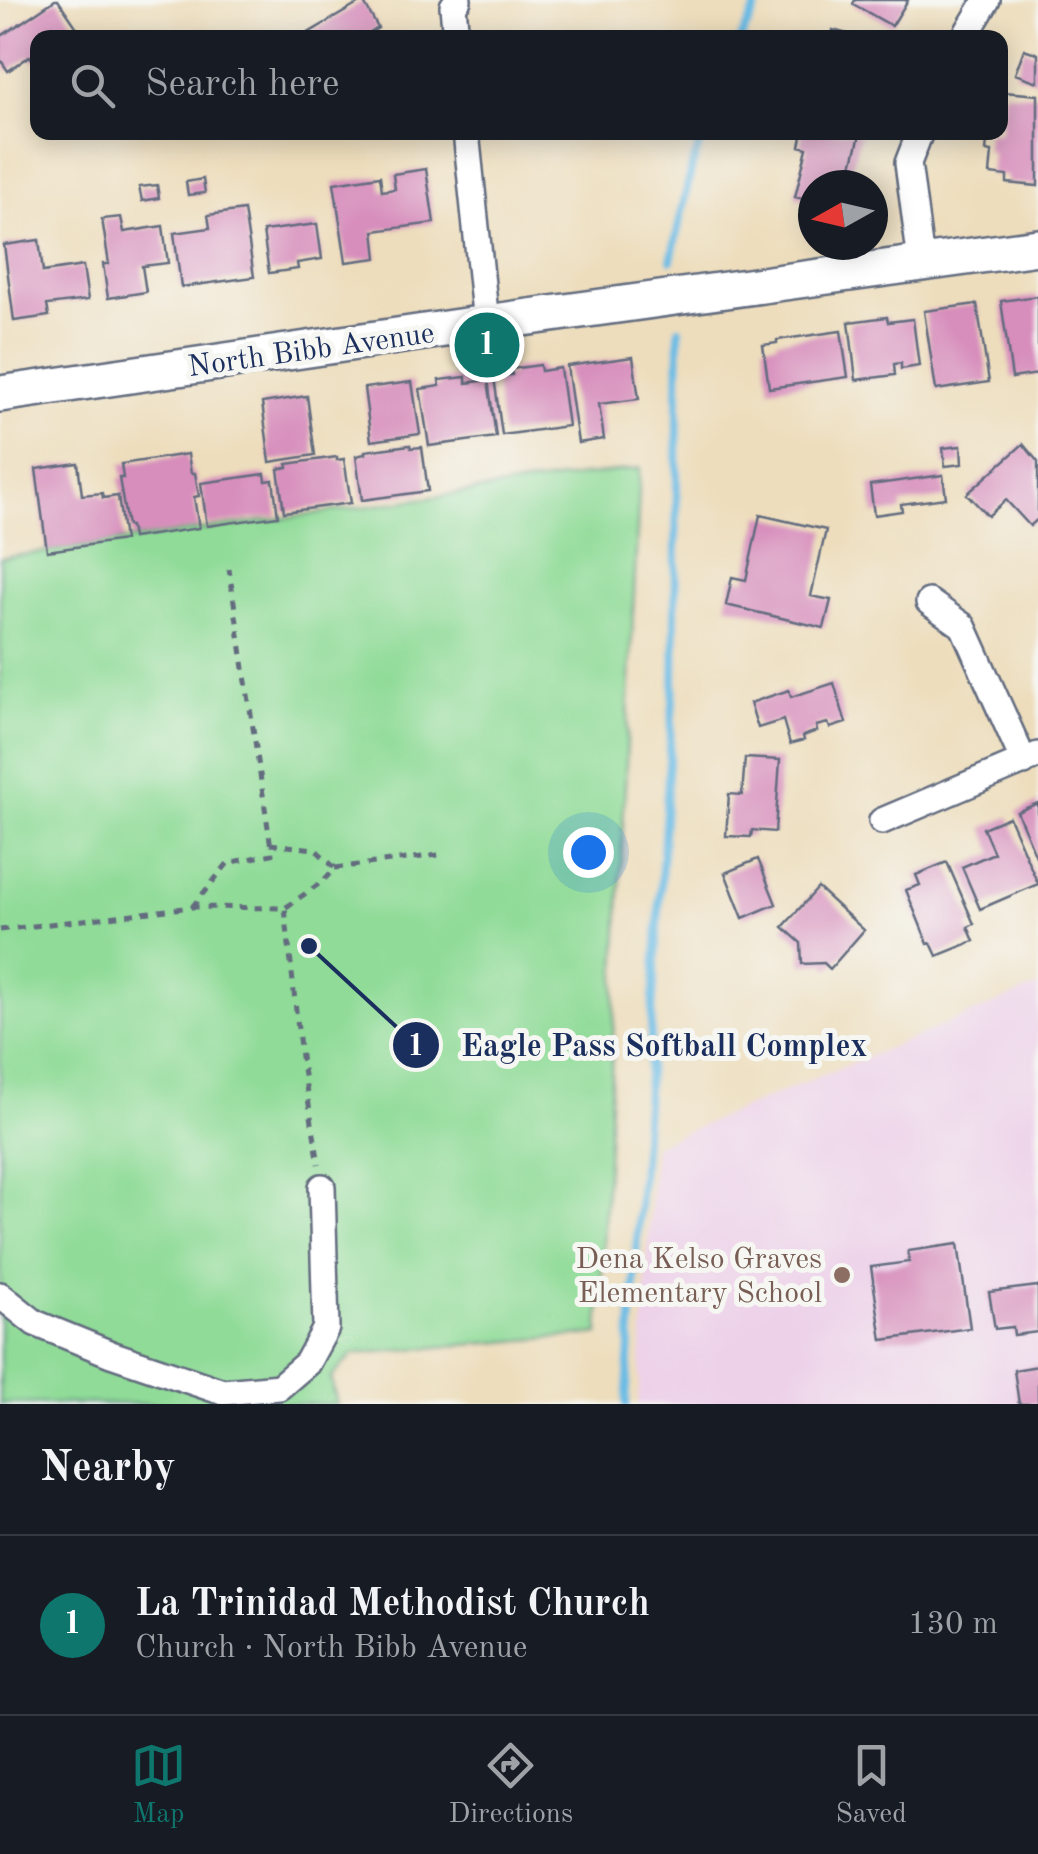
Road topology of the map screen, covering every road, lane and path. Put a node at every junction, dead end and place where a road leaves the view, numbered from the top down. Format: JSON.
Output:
{"nodes":[{"id":1,"x":987,"y":0,"type":"edge"},
{"id":2,"x":453,"y":2,"type":"edge"},
{"id":3,"x":455,"y":30,"type":"edge"},
{"id":4,"x":969,"y":30,"type":"edge"},
{"id":5,"x":467,"y":140,"type":"edge"},
{"id":6,"x":917,"y":140,"type":"edge"},
{"id":7,"x":1038,"y":246,"type":"edge"},
{"id":8,"x":921,"y":262,"type":"junction"},
{"id":9,"x":486,"y":323,"type":"junction"},
{"id":10,"x":0,"y":394,"type":"edge"},
{"id":11,"x":230,"y":569,"type":"dead end"},
{"id":12,"x":928,"y":602,"type":"dead end"},
{"id":13,"x":1031,"y":758,"type":"edge"},
{"id":14,"x":882,"y":821,"type":"dead end"},
{"id":15,"x":270,"y":844,"type":"junction"},
{"id":16,"x":446,"y":854,"type":"dead end"},
{"id":17,"x":335,"y":868,"type":"junction"},
{"id":18,"x":192,"y":907,"type":"junction"},
{"id":19,"x":286,"y":908,"type":"junction"},
{"id":20,"x":0,"y":930,"type":"edge"},
{"id":21,"x":322,"y":1187,"type":"joint"},
{"id":22,"x":0,"y":1295,"type":"edge"}],
"edges":[{"from":1,"to":4,"type":"street"},
{"from":2,"to":3,"type":"street"},
{"from":5,"to":9,"type":"street"},
{"from":6,"to":8,"type":"street"},
{"from":7,"to":8,"type":"main road","name":"North Bibb Avenue"},
{"from":8,"to":9,"type":"main road","name":"North Bibb Avenue"},
{"from":9,"to":10,"type":"main road","name":"North Bibb Avenue"},
{"from":11,"to":15,"type":"path"},
{"from":12,"to":13,"type":"street"},
{"from":13,"to":14,"type":"street"},
{"from":15,"to":17,"type":"path"},
{"from":15,"to":18,"type":"path"},
{"from":16,"to":17,"type":"path"},
{"from":17,"to":19,"type":"path"},
{"from":18,"to":19,"type":"path"},
{"from":18,"to":20,"type":"path"},
{"from":19,"to":21,"type":"path"},
{"from":21,"to":22,"type":"street"}]}
